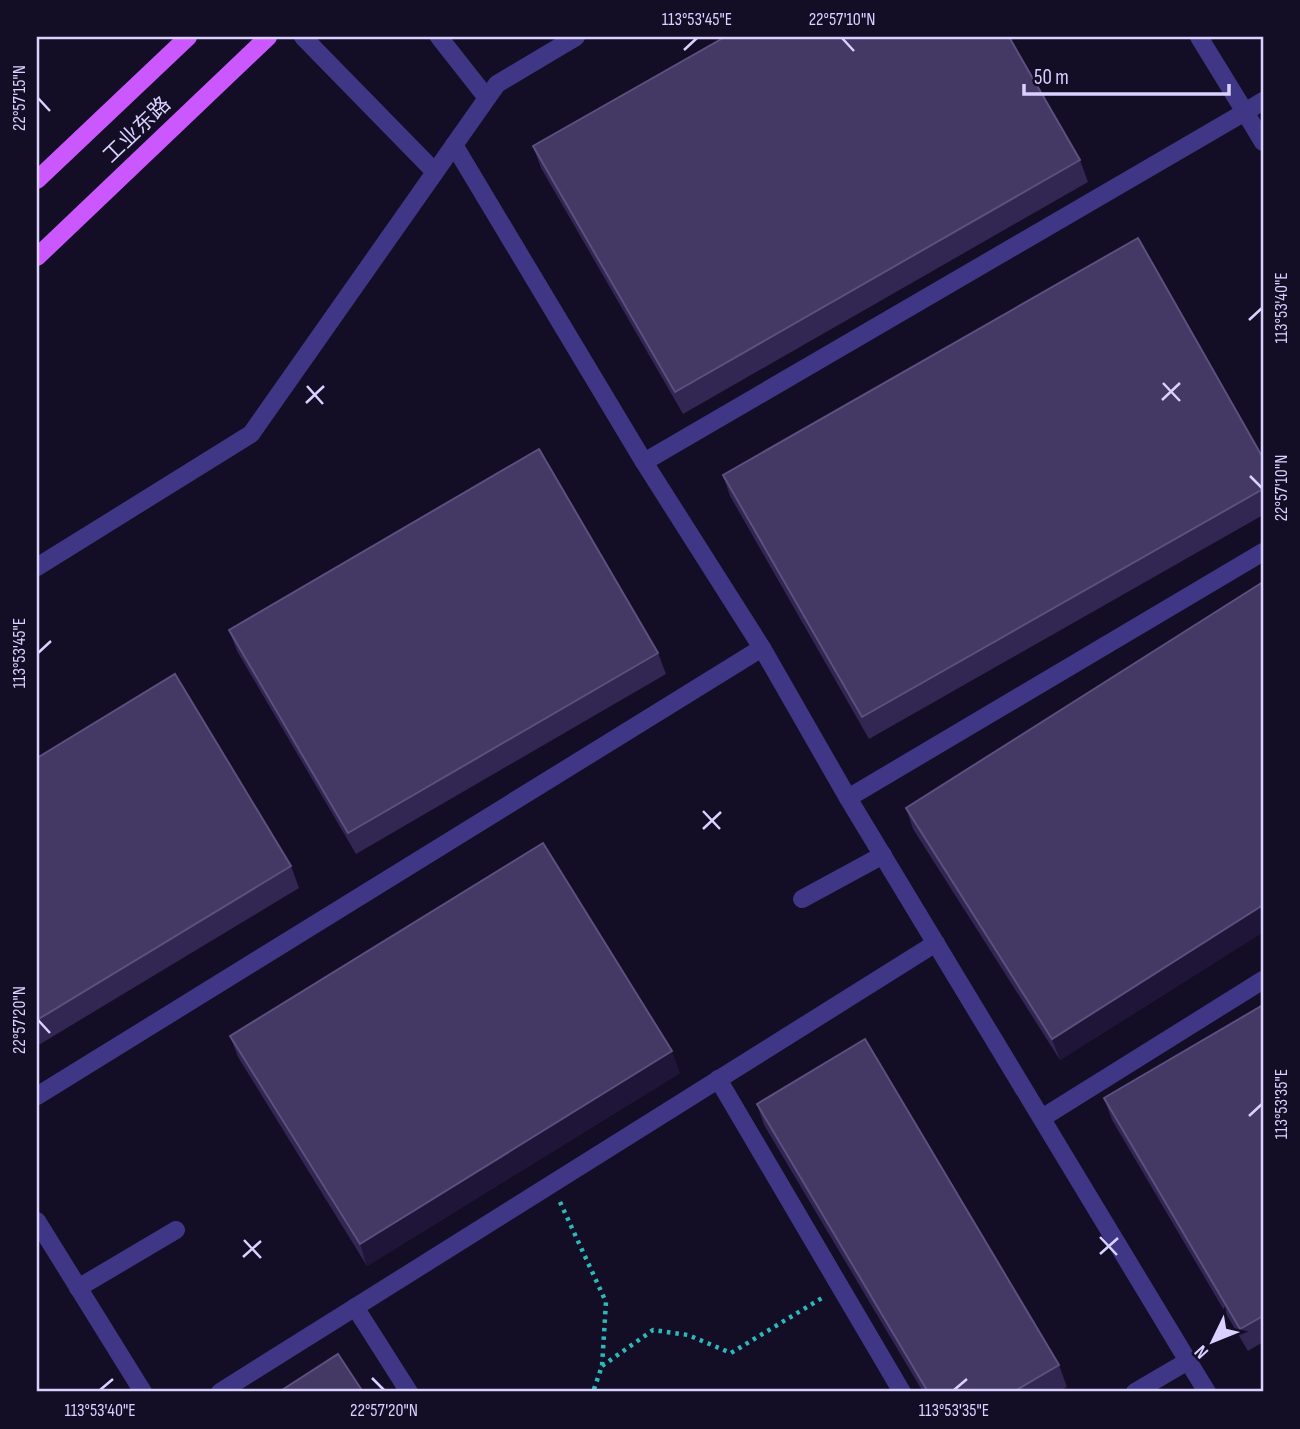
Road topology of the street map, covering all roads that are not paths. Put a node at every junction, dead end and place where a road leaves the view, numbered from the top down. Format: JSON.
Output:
{"nodes":[{"id":1,"x":188,"y":37,"type":"edge"},
{"id":2,"x":268,"y":37,"type":"edge"},
{"id":3,"x":303,"y":37,"type":"edge"},
{"id":4,"x":439,"y":37,"type":"edge"},
{"id":5,"x":576,"y":37,"type":"edge"},
{"id":6,"x":1199,"y":37,"type":"edge"},
{"id":7,"x":487,"y":98,"type":"junction"},
{"id":8,"x":1263,"y":101,"type":"edge"},
{"id":9,"x":1245,"y":112,"type":"junction"},
{"id":10,"x":1263,"y":142,"type":"edge"},
{"id":11,"x":454,"y":145,"type":"junction"},
{"id":12,"x":435,"y":172,"type":"junction"},
{"id":13,"x":37,"y":180,"type":"edge"},
{"id":14,"x":37,"y":257,"type":"edge"},
{"id":15,"x":644,"y":462,"type":"junction"},
{"id":16,"x":1263,"y":552,"type":"edge"},
{"id":17,"x":37,"y":567,"type":"edge"},
{"id":18,"x":762,"y":648,"type":"junction"},
{"id":19,"x":848,"y":798,"type":"junction"},
{"id":20,"x":883,"y":855,"type":"junction"},
{"id":21,"x":802,"y":899,"type":"dead end"},
{"id":22,"x":936,"y":943,"type":"junction"},
{"id":23,"x":1263,"y":980,"type":"edge"},
{"id":24,"x":718,"y":1079,"type":"junction"},
{"id":25,"x":37,"y":1096,"type":"edge"},
{"id":26,"x":1042,"y":1118,"type":"junction"},
{"id":27,"x":37,"y":1221,"type":"edge"},
{"id":28,"x":176,"y":1230,"type":"dead end"},
{"id":29,"x":78,"y":1288,"type":"junction"},
{"id":30,"x":355,"y":1307,"type":"junction"},
{"id":31,"x":1188,"y":1361,"type":"junction"},
{"id":32,"x":143,"y":1392,"type":"edge"},
{"id":33,"x":220,"y":1392,"type":"edge"},
{"id":34,"x":409,"y":1392,"type":"edge"},
{"id":35,"x":902,"y":1392,"type":"edge"},
{"id":36,"x":1135,"y":1392,"type":"edge"},
{"id":37,"x":1207,"y":1392,"type":"edge"}],
"edges":[{"from":1,"to":13,"type":"main road","name":"工业东路"},
{"from":2,"to":14,"type":"main road","name":"工业东路"},
{"from":3,"to":12,"type":"street"},
{"from":4,"to":7,"type":"street"},
{"from":5,"to":7,"type":"street"},
{"from":6,"to":9,"type":"street"},
{"from":7,"to":11,"type":"street"},
{"from":8,"to":9,"type":"street"},
{"from":9,"to":10,"type":"street"},
{"from":9,"to":15,"type":"street"},
{"from":11,"to":12,"type":"street"},
{"from":11,"to":15,"type":"street"},
{"from":12,"to":17,"type":"street"},
{"from":15,"to":18,"type":"street"},
{"from":16,"to":19,"type":"street"},
{"from":18,"to":19,"type":"street"},
{"from":18,"to":25,"type":"street"},
{"from":19,"to":20,"type":"street"},
{"from":20,"to":21,"type":"street"},
{"from":20,"to":22,"type":"street"},
{"from":22,"to":24,"type":"street"},
{"from":22,"to":26,"type":"street"},
{"from":23,"to":26,"type":"street"},
{"from":24,"to":30,"type":"street"},
{"from":24,"to":35,"type":"street"},
{"from":26,"to":31,"type":"street"},
{"from":27,"to":29,"type":"street"},
{"from":28,"to":29,"type":"street"},
{"from":29,"to":32,"type":"street"},
{"from":30,"to":33,"type":"street"},
{"from":30,"to":34,"type":"street"},
{"from":31,"to":36,"type":"street"},
{"from":31,"to":37,"type":"street"}]}
